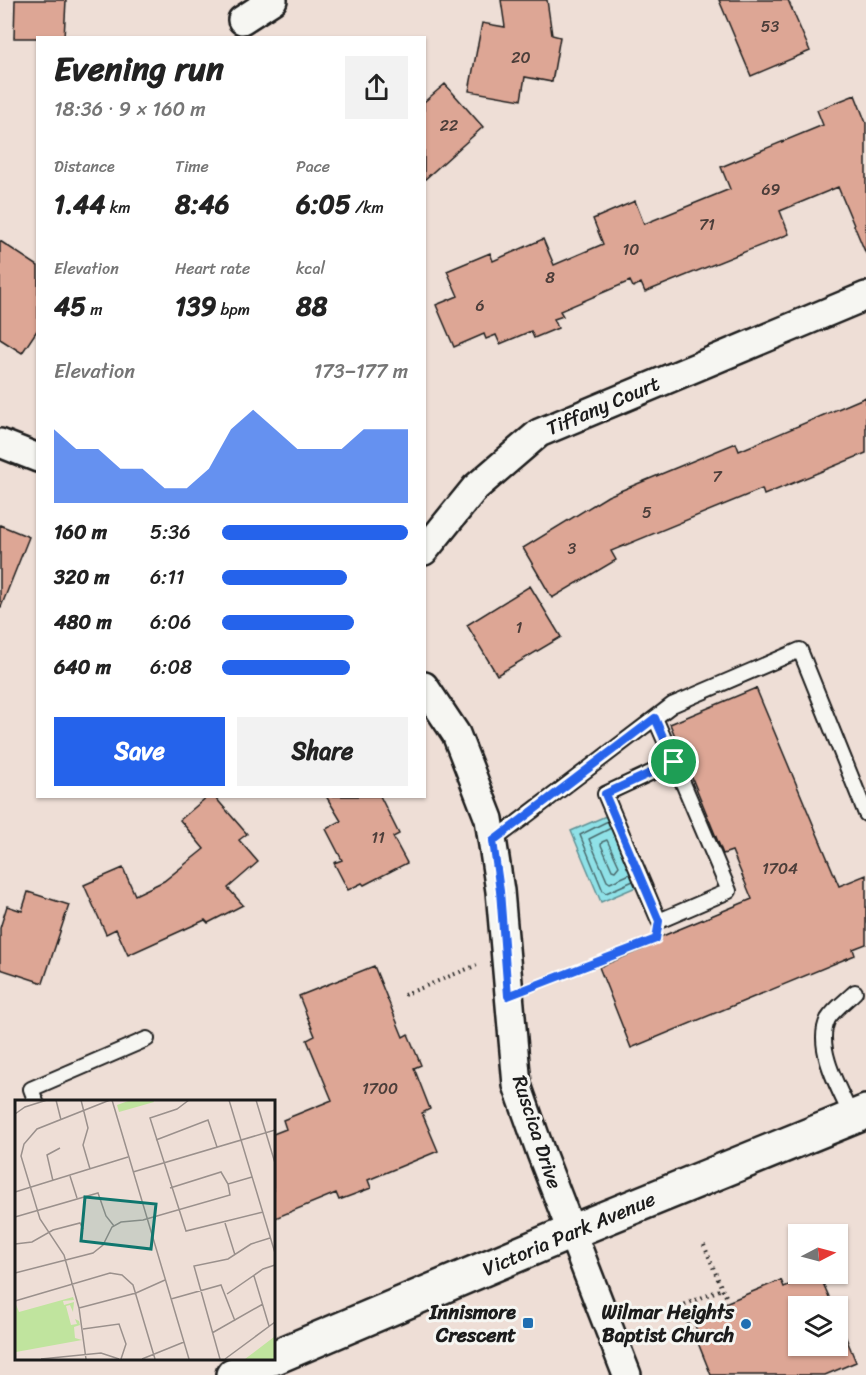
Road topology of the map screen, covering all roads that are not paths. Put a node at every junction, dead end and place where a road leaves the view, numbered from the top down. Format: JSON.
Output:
{"nodes":[{"id":1,"x":273,"y":0,"type":"edge"},
{"id":2,"x":242,"y":20,"type":"dead end"},
{"id":3,"x":866,"y":296,"type":"edge"},
{"id":4,"x":0,"y":443,"type":"edge"},
{"id":5,"x":36,"y":457,"type":"edge"},
{"id":6,"x":426,"y":549,"type":"edge"},
{"id":7,"x":426,"y":689,"type":"edge"},
{"id":8,"x":655,"y":718,"type":"junction"},
{"id":9,"x":674,"y":762,"type":"junction"},
{"id":10,"x":866,"y":814,"type":"edge"},
{"id":11,"x":493,"y":841,"type":"junction"},
{"id":12,"x":855,"y":992,"type":"dead end"},
{"id":13,"x":147,"y":1039,"type":"dead end"},
{"id":14,"x":35,"y":1100,"type":"edge"},
{"id":15,"x":859,"y":1115,"type":"edge"},
{"id":16,"x":571,"y":1232,"type":"junction"},
{"id":17,"x":274,"y":1356,"type":"edge"},
{"id":18,"x":266,"y":1360,"type":"edge"},
{"id":19,"x":233,"y":1375,"type":"edge"},
{"id":20,"x":627,"y":1375,"type":"edge"}],
"edges":[{"from":1,"to":2,"type":"street"},
{"from":3,"to":6,"type":"street","name":"Tiffany Court"},
{"from":4,"to":5,"type":"street"},
{"from":7,"to":11,"type":"street","name":"Ruscica Drive"},
{"from":8,"to":9,"type":"lane"},
{"from":8,"to":10,"type":"lane"},
{"from":8,"to":11,"type":"lane"},
{"from":9,"to":9,"type":"lane"},
{"from":11,"to":16,"type":"street","name":"Ruscica Drive"},
{"from":12,"to":15,"type":"lane"},
{"from":13,"to":14,"type":"lane"},
{"from":15,"to":16,"type":"main road","name":"Victoria Park Avenue"},
{"from":16,"to":17,"type":"main road","name":"Victoria Park Avenue"},
{"from":16,"to":20,"type":"street"},
{"from":18,"to":19,"type":"main road","name":"Victoria Park Avenue"}]}
